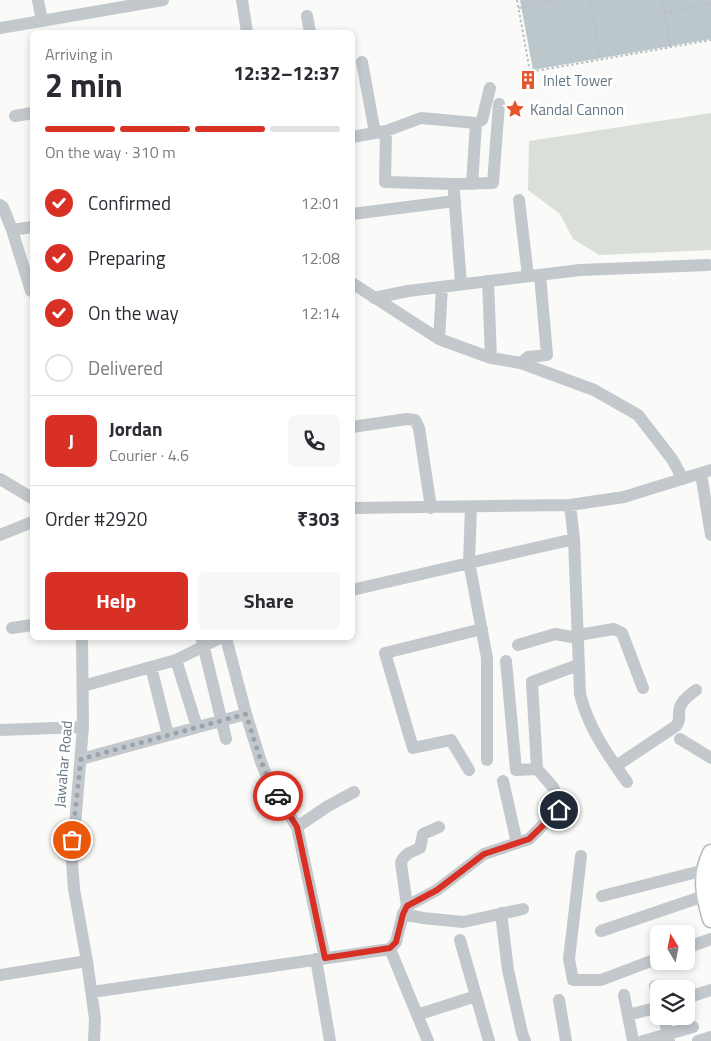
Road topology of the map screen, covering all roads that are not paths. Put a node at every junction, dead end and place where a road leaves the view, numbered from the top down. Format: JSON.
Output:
{"nodes":[{"id":1,"x":38,"y":0,"type":"edge"},
{"id":2,"x":163,"y":0,"type":"edge"},
{"id":3,"x":242,"y":0,"type":"edge"},
{"id":4,"x":308,"y":16,"type":"dead end"},
{"id":5,"x":42,"y":21,"type":"junction"},
{"id":6,"x":0,"y":28,"type":"edge"},
{"id":7,"x":247,"y":30,"type":"edge"},
{"id":8,"x":310,"y":30,"type":"edge"},
{"id":9,"x":362,"y":62,"type":"edge"},
{"id":10,"x":490,"y":88,"type":"dead end"},
{"id":11,"x":499,"y":104,"type":"dead end"},
{"id":12,"x":30,"y":113,"type":"edge"},
{"id":13,"x":15,"y":116,"type":"dead end"},
{"id":14,"x":476,"y":123,"type":"junction"},
{"id":15,"x":380,"y":132,"type":"junction"},
{"id":16,"x":355,"y":136,"type":"edge"},
{"id":17,"x":454,"y":184,"type":"junction"},
{"id":18,"x":472,"y":184,"type":"junction"},
{"id":19,"x":519,"y":200,"type":"dead end"},
{"id":20,"x":455,"y":201,"type":"junction"},
{"id":21,"x":0,"y":205,"type":"edge"},
{"id":22,"x":355,"y":214,"type":"edge"},
{"id":23,"x":30,"y":227,"type":"edge"},
{"id":24,"x":12,"y":230,"type":"junction"},
{"id":25,"x":708,"y":265,"type":"dead end"},
{"id":26,"x":534,"y":275,"type":"junction"},
{"id":27,"x":488,"y":281,"type":"junction"},
{"id":28,"x":461,"y":284,"type":"junction"},
{"id":29,"x":355,"y":285,"type":"edge"},
{"id":30,"x":442,"y":287,"type":"junction"},
{"id":31,"x":30,"y":288,"type":"edge"},
{"id":32,"x":374,"y":298,"type":"junction"},
{"id":33,"x":440,"y":339,"type":"junction"},
{"id":34,"x":490,"y":358,"type":"junction"},
{"id":35,"x":521,"y":363,"type":"junction"},
{"id":36,"x":355,"y":427,"type":"edge"},
{"id":37,"x":706,"y":472,"type":"edge"},
{"id":38,"x":0,"y":479,"type":"edge"},
{"id":39,"x":683,"y":479,"type":"junction"},
{"id":40,"x":30,"y":497,"type":"edge"},
{"id":41,"x":570,"y":505,"type":"junction"},
{"id":42,"x":355,"y":508,"type":"edge"},
{"id":43,"x":431,"y":508,"type":"junction"},
{"id":44,"x":471,"y":508,"type":"junction"},
{"id":45,"x":30,"y":523,"type":"edge"},
{"id":46,"x":0,"y":535,"type":"edge"},
{"id":47,"x":711,"y":535,"type":"edge"},
{"id":48,"x":574,"y":539,"type":"junction"},
{"id":49,"x":469,"y":562,"type":"junction"},
{"id":50,"x":355,"y":589,"type":"edge"},
{"id":51,"x":30,"y":624,"type":"edge"},
{"id":52,"x":12,"y":628,"type":"dead end"},
{"id":53,"x":482,"y":629,"type":"junction"},
{"id":54,"x":578,"y":636,"type":"junction"},
{"id":55,"x":82,"y":640,"type":"edge"},
{"id":56,"x":227,"y":640,"type":"edge"},
{"id":57,"x":203,"y":642,"type":"edge"},
{"id":58,"x":518,"y":645,"type":"dead end"},
{"id":59,"x":176,"y":660,"type":"junction"},
{"id":60,"x":506,"y":660,"type":"dead end"},
{"id":61,"x":578,"y":665,"type":"junction"},
{"id":62,"x":151,"y":667,"type":"junction"},
{"id":63,"x":83,"y":686,"type":"junction"},
{"id":64,"x":643,"y":688,"type":"dead end"},
{"id":65,"x":696,"y":690,"type":"dead end"},
{"id":66,"x":246,"y":714,"type":"junction"},
{"id":67,"x":221,"y":721,"type":"junction"},
{"id":68,"x":83,"y":727,"type":"junction"},
{"id":69,"x":197,"y":728,"type":"junction"},
{"id":70,"x":0,"y":730,"type":"edge"},
{"id":71,"x":168,"y":736,"type":"junction"},
{"id":72,"x":226,"y":739,"type":"dead end"},
{"id":73,"x":680,"y":739,"type":"dead end"},
{"id":74,"x":711,"y":758,"type":"edge"},
{"id":75,"x":81,"y":759,"type":"junction"},
{"id":76,"x":487,"y":760,"type":"dead end"},
{"id":77,"x":616,"y":766,"type":"junction"},
{"id":78,"x":538,"y":769,"type":"junction"},
{"id":79,"x":469,"y":770,"type":"dead end"},
{"id":80,"x":503,"y":781,"type":"dead end"},
{"id":81,"x":627,"y":782,"type":"dead end"},
{"id":82,"x":354,"y":792,"type":"dead end"},
{"id":83,"x":297,"y":827,"type":"junction"},
{"id":84,"x":439,"y":827,"type":"dead end"},
{"id":85,"x":517,"y":843,"type":"junction"},
{"id":86,"x":711,"y":853,"type":"edge"},
{"id":87,"x":581,"y":856,"type":"dead end"},
{"id":88,"x":705,"y":870,"type":"junction"},
{"id":89,"x":602,"y":896,"type":"dead end"},
{"id":90,"x":704,"y":896,"type":"junction"},
{"id":91,"x":523,"y":909,"type":"dead end"},
{"id":92,"x":405,"y":910,"type":"junction"},
{"id":93,"x":501,"y":914,"type":"junction"},
{"id":94,"x":711,"y":919,"type":"edge"},
{"id":95,"x":601,"y":931,"type":"dead end"},
{"id":96,"x":711,"y":939,"type":"edge"},
{"id":97,"x":460,"y":940,"type":"dead end"},
{"id":98,"x":695,"y":945,"type":"edge"},
{"id":99,"x":390,"y":948,"type":"junction"},
{"id":100,"x":320,"y":959,"type":"junction"},
{"id":101,"x":87,"y":961,"type":"junction"},
{"id":102,"x":650,"y":961,"type":"edge"},
{"id":103,"x":0,"y":975,"type":"edge"},
{"id":104,"x":711,"y":990,"type":"edge"},
{"id":105,"x":92,"y":992,"type":"junction"},
{"id":106,"x":624,"y":995,"type":"dead end"},
{"id":107,"x":695,"y":995,"type":"edge"},
{"id":108,"x":476,"y":996,"type":"junction"},
{"id":109,"x":559,"y":1000,"type":"dead end"},
{"id":110,"x":650,"y":1009,"type":"edge"},
{"id":111,"x":417,"y":1015,"type":"junction"},
{"id":112,"x":628,"y":1015,"type":"junction"},
{"id":113,"x":666,"y":1025,"type":"edge"},
{"id":114,"x":694,"y":1027,"type":"dead end"},
{"id":115,"x":711,"y":1037,"type":"edge"},
{"id":116,"x":668,"y":1038,"type":"edge"},
{"id":117,"x":94,"y":1041,"type":"edge"},
{"id":118,"x":330,"y":1041,"type":"edge"},
{"id":119,"x":428,"y":1041,"type":"edge"},
{"id":120,"x":489,"y":1041,"type":"edge"},
{"id":121,"x":526,"y":1041,"type":"edge"},
{"id":122,"x":566,"y":1041,"type":"edge"},
{"id":123,"x":633,"y":1041,"type":"edge"},
{"id":124,"x":644,"y":1041,"type":"edge"},
{"id":125,"x":698,"y":1041,"type":"edge"}],
"edges":[{"from":1,"to":5,"type":"street"},
{"from":2,"to":5,"type":"street"},
{"from":3,"to":7,"type":"street"},
{"from":4,"to":8,"type":"street"},
{"from":5,"to":6,"type":"street"},
{"from":9,"to":15,"type":"street"},
{"from":10,"to":14,"type":"street"},
{"from":11,"to":18,"type":"street"},
{"from":12,"to":13,"type":"street"},
{"from":14,"to":15,"type":"street"},
{"from":14,"to":18,"type":"street"},
{"from":15,"to":16,"type":"street"},
{"from":15,"to":17,"type":"street"},
{"from":17,"to":18,"type":"street"},
{"from":17,"to":20,"type":"street"},
{"from":19,"to":26,"type":"street"},
{"from":20,"to":22,"type":"street"},
{"from":20,"to":28,"type":"street"},
{"from":21,"to":24,"type":"street"},
{"from":23,"to":24,"type":"street"},
{"from":24,"to":31,"type":"street"},
{"from":25,"to":26,"type":"street"},
{"from":26,"to":27,"type":"street"},
{"from":26,"to":35,"type":"street"},
{"from":27,"to":28,"type":"street"},
{"from":27,"to":34,"type":"street"},
{"from":28,"to":30,"type":"street"},
{"from":29,"to":32,"type":"street"},
{"from":30,"to":32,"type":"street"},
{"from":30,"to":33,"type":"street"},
{"from":32,"to":33,"type":"street"},
{"from":33,"to":34,"type":"street"},
{"from":34,"to":35,"type":"street"},
{"from":35,"to":39,"type":"street"},
{"from":36,"to":43,"type":"street"},
{"from":37,"to":39,"type":"street"},
{"from":37,"to":47,"type":"street"},
{"from":38,"to":40,"type":"street"},
{"from":39,"to":41,"type":"street"},
{"from":41,"to":44,"type":"street"},
{"from":41,"to":48,"type":"street"},
{"from":42,"to":43,"type":"street"},
{"from":43,"to":44,"type":"street"},
{"from":44,"to":49,"type":"street"},
{"from":45,"to":46,"type":"street"},
{"from":48,"to":49,"type":"street"},
{"from":48,"to":54,"type":"street"},
{"from":49,"to":50,"type":"street"},
{"from":49,"to":53,"type":"street"},
{"from":51,"to":52,"type":"street"},
{"from":53,"to":76,"type":"street"},
{"from":53,"to":79,"type":"street"},
{"from":54,"to":58,"type":"street"},
{"from":54,"to":61,"type":"street"},
{"from":54,"to":64,"type":"street"},
{"from":55,"to":63,"type":"street","name":"Jawahar Road"},
{"from":56,"to":66,"type":"street"},
{"from":57,"to":59,"type":"street"},
{"from":57,"to":67,"type":"street"},
{"from":59,"to":62,"type":"street"},
{"from":59,"to":69,"type":"street"},
{"from":60,"to":78,"type":"street"},
{"from":61,"to":77,"type":"street"},
{"from":61,"to":78,"type":"street"},
{"from":62,"to":63,"type":"street"},
{"from":62,"to":71,"type":"street"},
{"from":63,"to":68,"type":"street","name":"Jawahar Road"},
{"from":65,"to":77,"type":"street"},
{"from":66,"to":67,"type":"street"},
{"from":66,"to":83,"type":"street"},
{"from":67,"to":69,"type":"street"},
{"from":67,"to":72,"type":"street"},
{"from":68,"to":70,"type":"street"},
{"from":68,"to":75,"type":"street","name":"Jawahar Road"},
{"from":69,"to":71,"type":"street"},
{"from":71,"to":75,"type":"street"},
{"from":73,"to":74,"type":"street"},
{"from":75,"to":101,"type":"street","name":"Jawahar Road"},
{"from":77,"to":81,"type":"street"},
{"from":78,"to":85,"type":"street"},
{"from":80,"to":85,"type":"street"},
{"from":82,"to":83,"type":"street"},
{"from":83,"to":100,"type":"street"},
{"from":84,"to":92,"type":"street"},
{"from":85,"to":92,"type":"street"},
{"from":86,"to":88,"type":"main road"},
{"from":87,"to":102,"type":"street"},
{"from":88,"to":89,"type":"street"},
{"from":88,"to":90,"type":"main road"},
{"from":90,"to":94,"type":"main road"},
{"from":90,"to":95,"type":"street"},
{"from":91,"to":93,"type":"street"},
{"from":92,"to":93,"type":"street"},
{"from":92,"to":99,"type":"street"},
{"from":93,"to":121,"type":"street"},
{"from":96,"to":98,"type":"street"},
{"from":97,"to":108,"type":"street"},
{"from":99,"to":100,"type":"street"},
{"from":99,"to":111,"type":"street"},
{"from":100,"to":105,"type":"street"},
{"from":100,"to":118,"type":"street"},
{"from":101,"to":103,"type":"street"},
{"from":101,"to":105,"type":"street","name":"Jawahar Road"},
{"from":104,"to":107,"type":"street"},
{"from":105,"to":117,"type":"street","name":"Jawahar Road"},
{"from":106,"to":112,"type":"street"},
{"from":108,"to":111,"type":"street"},
{"from":108,"to":120,"type":"street"},
{"from":109,"to":122,"type":"street"},
{"from":110,"to":112,"type":"street"},
{"from":111,"to":119,"type":"street"},
{"from":112,"to":123,"type":"street"},
{"from":113,"to":116,"type":"street"},
{"from":114,"to":116,"type":"street"},
{"from":115,"to":125,"type":"street"},
{"from":116,"to":124,"type":"street"}]}
